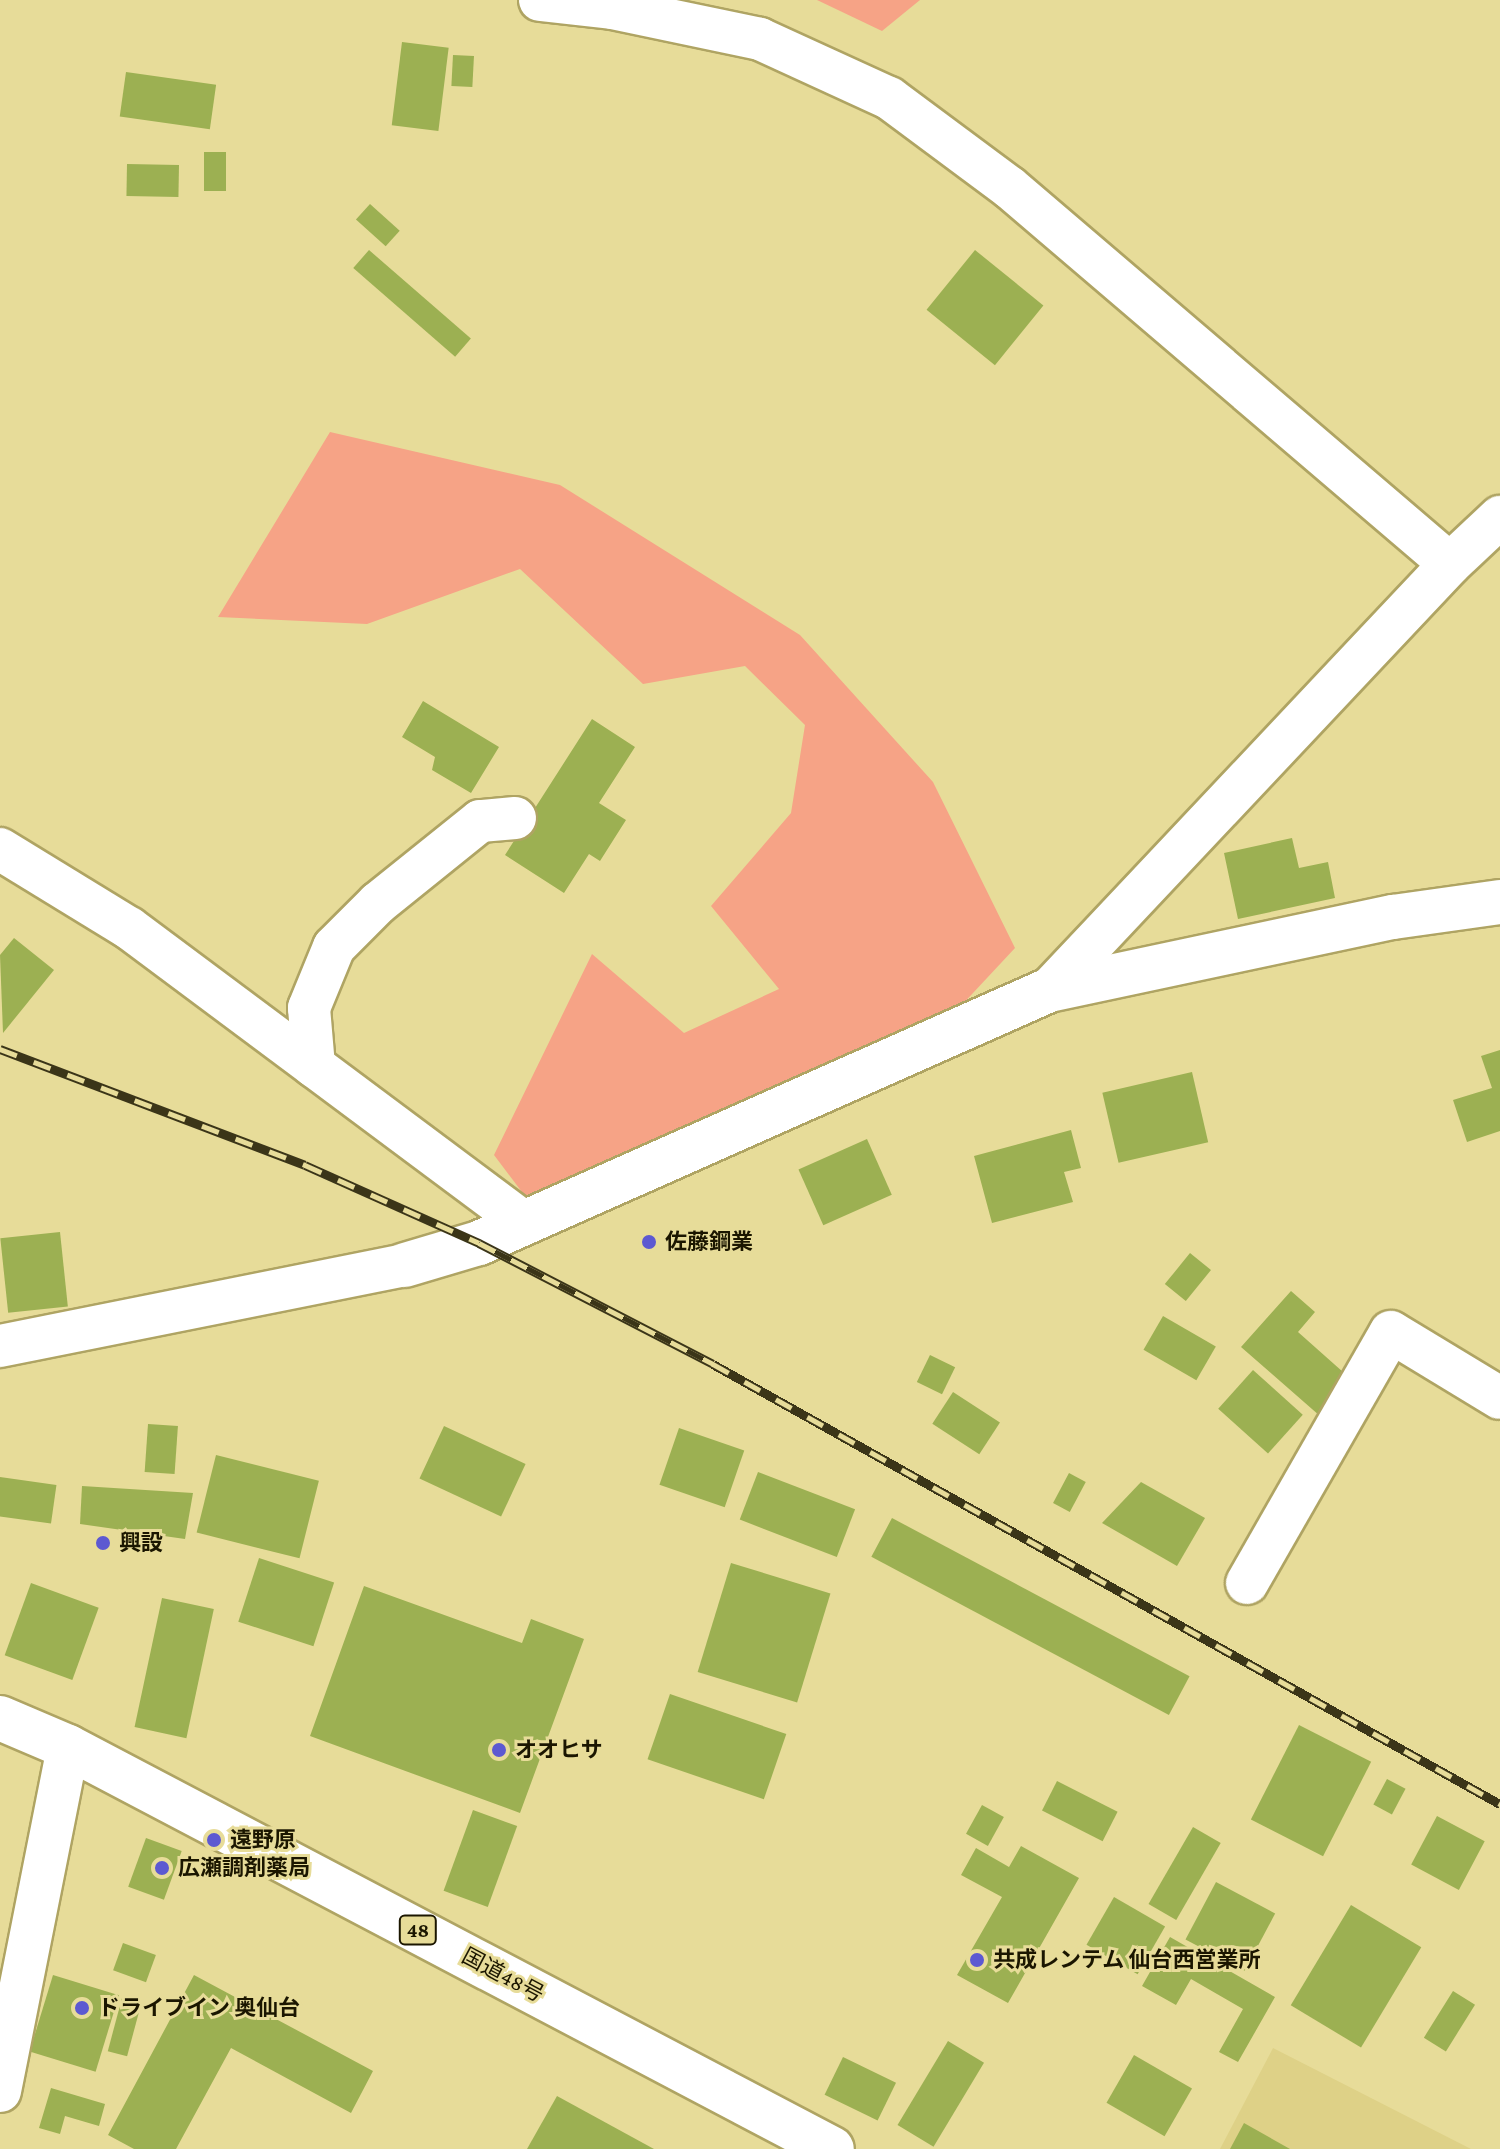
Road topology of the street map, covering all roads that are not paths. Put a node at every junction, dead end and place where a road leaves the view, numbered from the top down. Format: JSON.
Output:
{"nodes":[{"id":1,"x":540,"y":0,"type":"edge"},
{"id":2,"x":1500,"y":517,"type":"edge"},
{"id":3,"x":1450,"y":564,"type":"junction"},
{"id":4,"x":515,"y":818,"type":"dead end"},
{"id":5,"x":0,"y":849,"type":"edge"},
{"id":6,"x":1500,"y":902,"type":"edge"},
{"id":7,"x":1049,"y":990,"type":"junction"},
{"id":8,"x":314,"y":1066,"type":"junction"},
{"id":9,"x":525,"y":1223,"type":"junction"},
{"id":10,"x":405,"y":1265,"type":"joint"},
{"id":11,"x":0,"y":1346,"type":"edge"},
{"id":12,"x":1500,"y":1398,"type":"edge"},
{"id":13,"x":1247,"y":1583,"type":"dead end"},
{"id":14,"x":0,"y":1718,"type":"edge"},
{"id":15,"x":68,"y":1747,"type":"junction"},
{"id":16,"x":0,"y":2091,"type":"edge"},
{"id":17,"x":832,"y":2149,"type":"edge"}],
"edges":[{"from":1,"to":3,"type":"street"},
{"from":2,"to":3,"type":"street"},
{"from":3,"to":7,"type":"street"},
{"from":4,"to":8,"type":"street"},
{"from":5,"to":8,"type":"street"},
{"from":6,"to":7,"type":"main road"},
{"from":7,"to":9,"type":"main road"},
{"from":8,"to":9,"type":"street"},
{"from":9,"to":10,"type":"main road"},
{"from":10,"to":11,"type":"street"},
{"from":12,"to":13,"type":"street"},
{"from":14,"to":15,"type":"main road","name":"国道48号","number":"48"},
{"from":15,"to":16,"type":"street"},
{"from":15,"to":17,"type":"main road","name":"国道48号","number":"48"}]}
